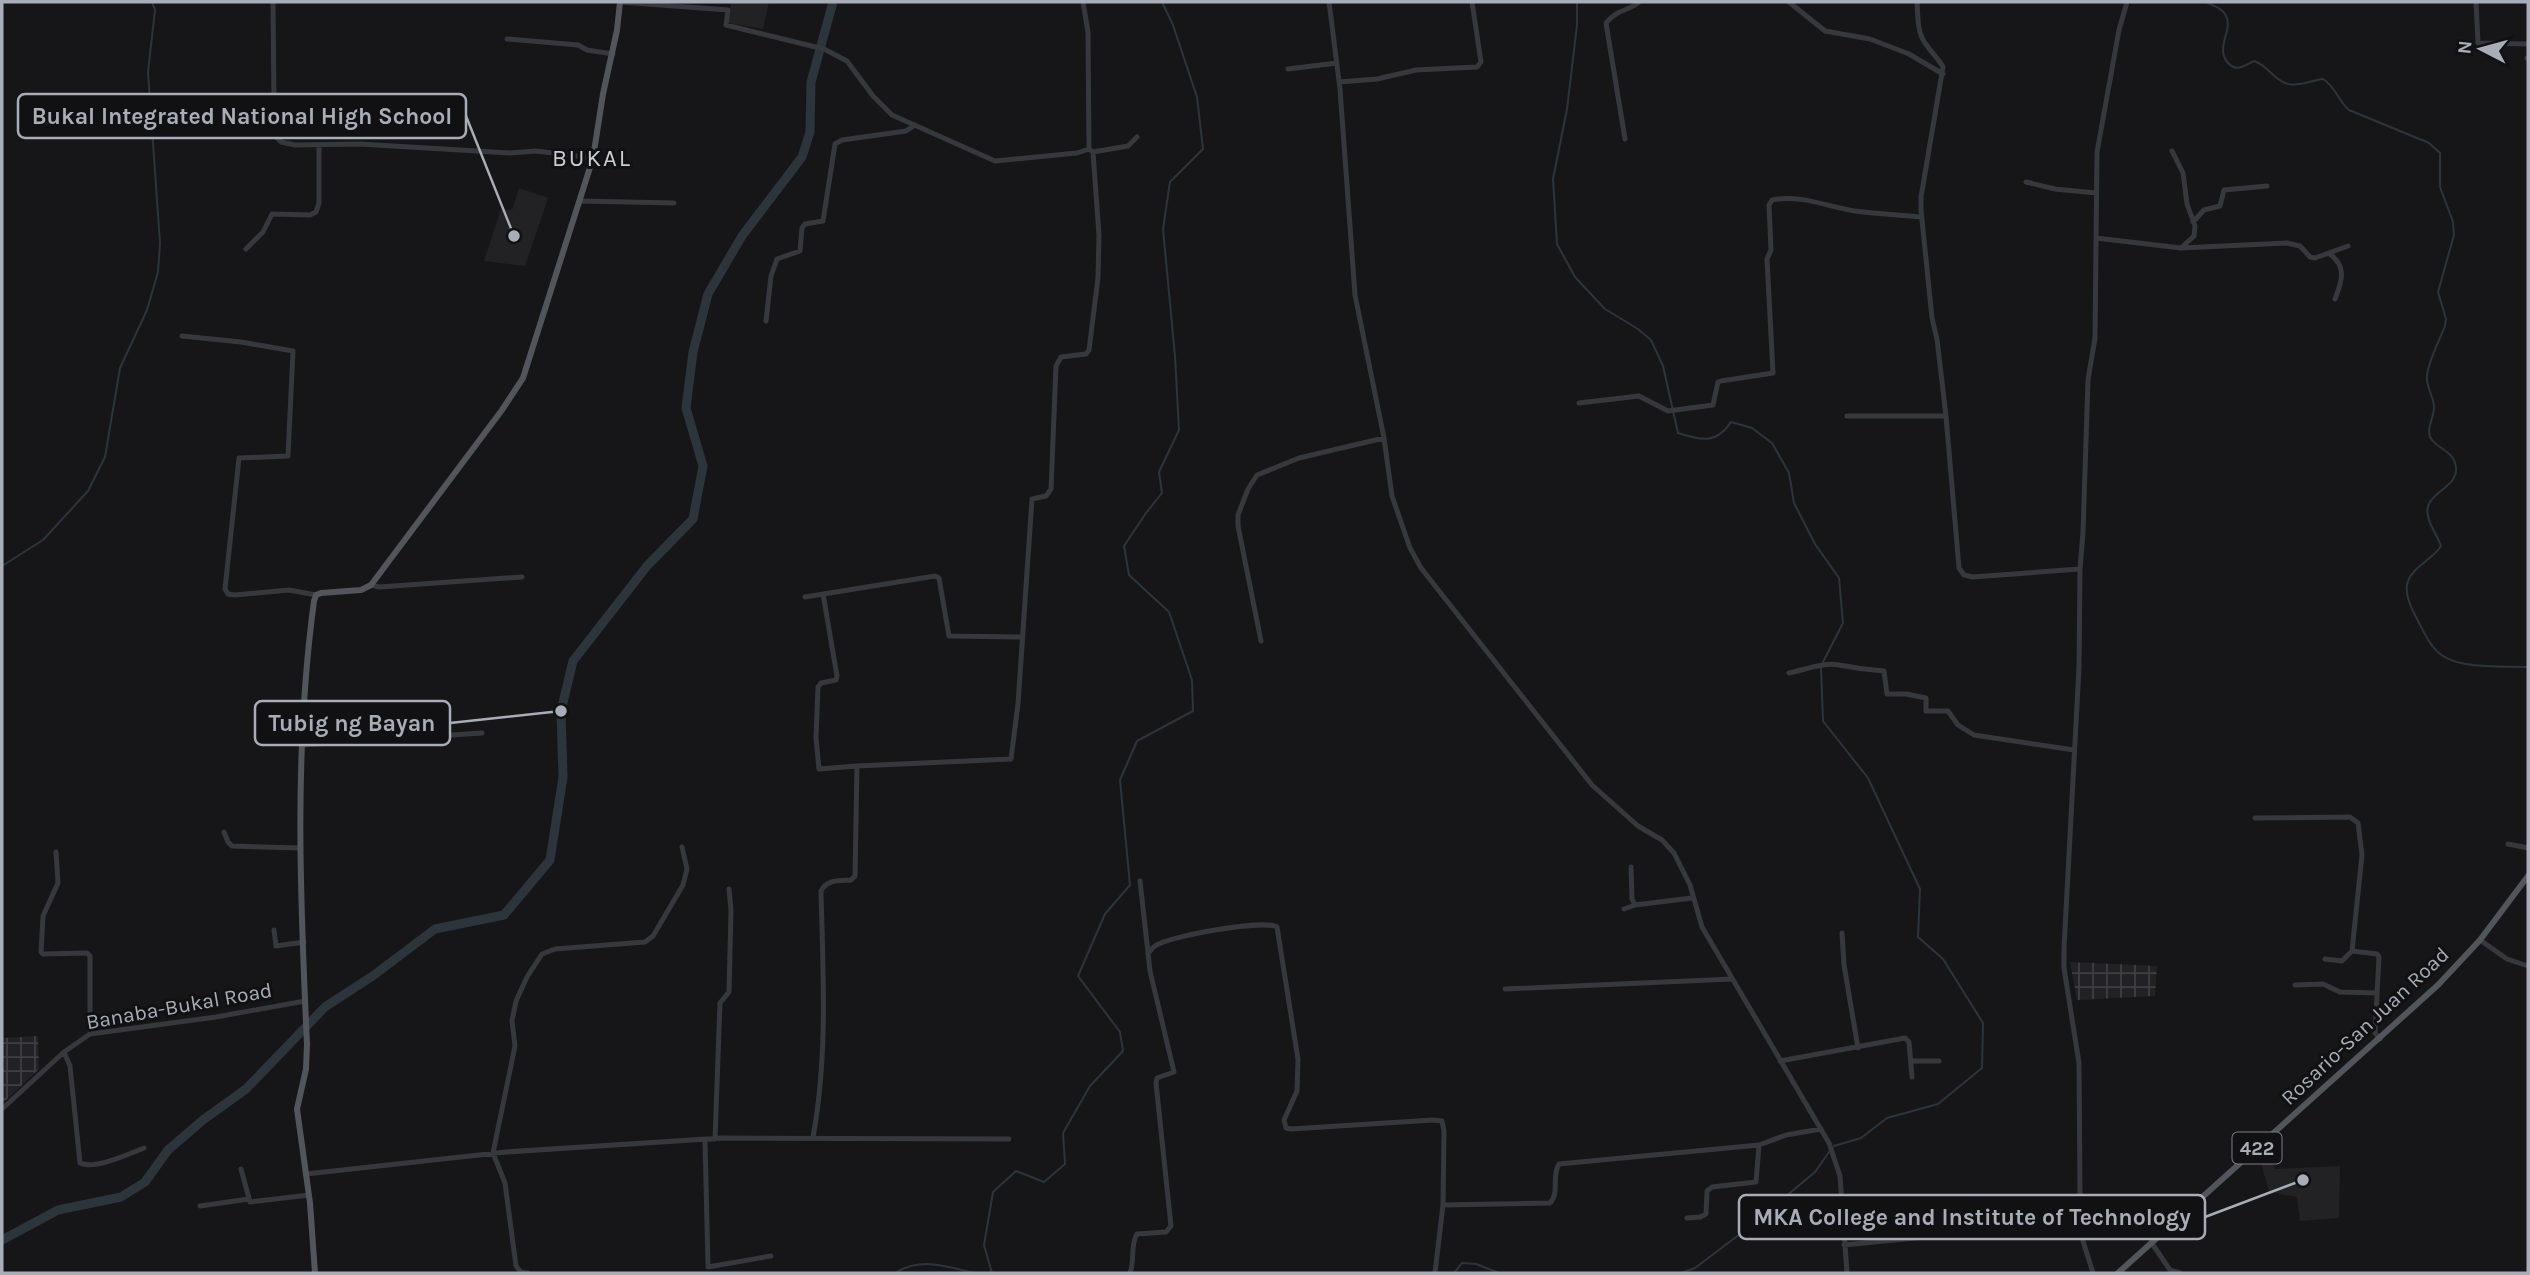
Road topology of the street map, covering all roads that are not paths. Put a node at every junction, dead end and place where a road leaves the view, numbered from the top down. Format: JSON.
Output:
{"nodes":[{"id":1,"x":272,"y":2,"type":"edge"},
{"id":2,"x":620,"y":2,"type":"edge"},
{"id":3,"x":1083,"y":2,"type":"edge"},
{"id":4,"x":1329,"y":2,"type":"edge"},
{"id":5,"x":1472,"y":2,"type":"edge"},
{"id":6,"x":1639,"y":2,"type":"edge"},
{"id":7,"x":1789,"y":2,"type":"edge"},
{"id":8,"x":1917,"y":2,"type":"edge"},
{"id":9,"x":2127,"y":2,"type":"edge"},
{"id":10,"x":2476,"y":2,"type":"edge"},
{"id":11,"x":674,"y":4,"type":"edge"},
{"id":12,"x":506,"y":39,"type":"dead end"},
{"id":13,"x":2528,"y":44,"type":"edge"},
{"id":14,"x":612,"y":54,"type":"junction"},
{"id":15,"x":1337,"y":63,"type":"junction"},
{"id":16,"x":1288,"y":69,"type":"dead end"},
{"id":17,"x":1944,"y":74,"type":"junction"},
{"id":18,"x":1339,"y":82,"type":"junction"},
{"id":19,"x":915,"y":125,"type":"junction"},
{"id":20,"x":1137,"y":137,"type":"dead end"},
{"id":21,"x":1625,"y":139,"type":"dead end"},
{"id":22,"x":319,"y":146,"type":"junction"},
{"id":23,"x":1091,"y":150,"type":"junction"},
{"id":24,"x":2172,"y":151,"type":"dead end"},
{"id":25,"x":593,"y":158,"type":"junction"},
{"id":26,"x":2026,"y":182,"type":"dead end"},
{"id":27,"x":2267,"y":186,"type":"dead end"},
{"id":28,"x":2096,"y":194,"type":"junction"},
{"id":29,"x":580,"y":201,"type":"junction"},
{"id":30,"x":674,"y":203,"type":"dead end"},
{"id":31,"x":1922,"y":217,"type":"junction"},
{"id":32,"x":2193,"y":222,"type":"junction"},
{"id":33,"x":2096,"y":238,"type":"junction"},
{"id":34,"x":2348,"y":246,"type":"dead end"},
{"id":35,"x":2181,"y":248,"type":"junction"},
{"id":36,"x":246,"y":249,"type":"dead end"},
{"id":37,"x":2330,"y":254,"type":"junction"},
{"id":38,"x":2335,"y":299,"type":"dead end"},
{"id":39,"x":766,"y":321,"type":"dead end"},
{"id":40,"x":183,"y":336,"type":"dead end"},
{"id":41,"x":1579,"y":403,"type":"dead end"},
{"id":42,"x":1847,"y":416,"type":"dead end"},
{"id":43,"x":1946,"y":416,"type":"junction"},
{"id":44,"x":1384,"y":438,"type":"junction"},
{"id":45,"x":2080,"y":569,"type":"junction"},
{"id":46,"x":523,"y":576,"type":"dead end"},
{"id":47,"x":371,"y":585,"type":"junction"},
{"id":48,"x":823,"y":594,"type":"junction"},
{"id":49,"x":316,"y":595,"type":"junction"},
{"id":50,"x":805,"y":597,"type":"dead end"},
{"id":51,"x":1023,"y":637,"type":"junction"},
{"id":52,"x":1261,"y":641,"type":"dead end"},
{"id":53,"x":1789,"y":673,"type":"dead end"},
{"id":54,"x":482,"y":733,"type":"dead end"},
{"id":55,"x":302,"y":745,"type":"junction"},
{"id":56,"x":2074,"y":750,"type":"junction"},
{"id":57,"x":857,"y":766,"type":"junction"},
{"id":58,"x":2255,"y":818,"type":"dead end"},
{"id":59,"x":224,"y":832,"type":"dead end"},
{"id":60,"x":2508,"y":844,"type":"dead end"},
{"id":61,"x":682,"y":847,"type":"dead end"},
{"id":62,"x":300,"y":848,"type":"junction"},
{"id":63,"x":2528,"y":848,"type":"edge"},
{"id":64,"x":56,"y":852,"type":"dead end"},
{"id":65,"x":1631,"y":867,"type":"dead end"},
{"id":66,"x":2528,"y":876,"type":"edge"},
{"id":67,"x":1140,"y":881,"type":"dead end"},
{"id":68,"x":729,"y":889,"type":"dead end"},
{"id":69,"x":1692,"y":898,"type":"junction"},
{"id":70,"x":1635,"y":905,"type":"junction"},
{"id":71,"x":1624,"y":909,"type":"dead end"},
{"id":72,"x":274,"y":930,"type":"dead end"},
{"id":73,"x":1842,"y":933,"type":"dead end"},
{"id":74,"x":2480,"y":940,"type":"junction"},
{"id":75,"x":304,"y":942,"type":"junction"},
{"id":76,"x":2352,"y":951,"type":"junction"},
{"id":77,"x":1148,"y":954,"type":"junction"},
{"id":78,"x":2325,"y":960,"type":"dead end"},
{"id":79,"x":2528,"y":966,"type":"edge"},
{"id":80,"x":1732,"y":979,"type":"junction"},
{"id":81,"x":2295,"y":985,"type":"dead end"},
{"id":82,"x":1505,"y":989,"type":"dead end"},
{"id":83,"x":2377,"y":993,"type":"junction"},
{"id":84,"x":305,"y":1001,"type":"junction"},
{"id":85,"x":90,"y":1034,"type":"junction"},
{"id":86,"x":2380,"y":1039,"type":"junction"},
{"id":87,"x":1858,"y":1048,"type":"junction"},
{"id":88,"x":64,"y":1052,"type":"junction"},
{"id":89,"x":1780,"y":1061,"type":"junction"},
{"id":90,"x":1911,"y":1061,"type":"junction"},
{"id":91,"x":1939,"y":1061,"type":"dead end"},
{"id":92,"x":1912,"y":1077,"type":"dead end"},
{"id":93,"x":2,"y":1109,"type":"edge"},
{"id":94,"x":1821,"y":1129,"type":"junction"},
{"id":95,"x":813,"y":1138,"type":"junction"},
{"id":96,"x":715,"y":1139,"type":"junction"},
{"id":97,"x":1009,"y":1139,"type":"dead end"},
{"id":98,"x":705,"y":1140,"type":"junction"},
{"id":99,"x":1759,"y":1145,"type":"junction"},
{"id":100,"x":144,"y":1148,"type":"dead end"},
{"id":101,"x":493,"y":1153,"type":"junction"},
{"id":102,"x":241,"y":1169,"type":"dead end"},
{"id":103,"x":306,"y":1174,"type":"junction"},
{"id":104,"x":309,"y":1195,"type":"junction"},
{"id":105,"x":249,"y":1199,"type":"junction"},
{"id":106,"x":1443,"y":1205,"type":"junction"},
{"id":107,"x":200,"y":1206,"type":"dead end"},
{"id":108,"x":1687,"y":1218,"type":"dead end"},
{"id":109,"x":1965,"y":1233,"type":"dead end"},
{"id":110,"x":2151,"y":1242,"type":"junction"},
{"id":111,"x":1844,"y":1245,"type":"junction"},
{"id":112,"x":771,"y":1256,"type":"dead end"},
{"id":113,"x":315,"y":1273,"type":"edge"},
{"id":114,"x":528,"y":1273,"type":"edge"},
{"id":115,"x":1130,"y":1273,"type":"edge"},
{"id":116,"x":1435,"y":1273,"type":"edge"},
{"id":117,"x":1847,"y":1273,"type":"edge"},
{"id":118,"x":2093,"y":1273,"type":"edge"},
{"id":119,"x":2118,"y":1273,"type":"edge"},
{"id":120,"x":2180,"y":1273,"type":"edge"}],
"edges":[{"from":1,"to":22,"type":"street"},
{"from":2,"to":11,"type":"street"},
{"from":2,"to":14,"type":"main road"},
{"from":3,"to":23,"type":"street"},
{"from":4,"to":15,"type":"street"},
{"from":5,"to":18,"type":"street"},
{"from":6,"to":21,"type":"street"},
{"from":7,"to":17,"type":"street"},
{"from":8,"to":17,"type":"street"},
{"from":9,"to":28,"type":"street"},
{"from":10,"to":13,"type":"street"},
{"from":11,"to":19,"type":"street"},
{"from":12,"to":14,"type":"street"},
{"from":14,"to":25,"type":"main road"},
{"from":15,"to":16,"type":"street"},
{"from":15,"to":18,"type":"street"},
{"from":17,"to":31,"type":"street"},
{"from":18,"to":44,"type":"street"},
{"from":19,"to":23,"type":"street"},
{"from":19,"to":39,"type":"street"},
{"from":20,"to":23,"type":"street"},
{"from":22,"to":25,"type":"street"},
{"from":22,"to":36,"type":"street"},
{"from":23,"to":51,"type":"street"},
{"from":24,"to":32,"type":"street"},
{"from":25,"to":29,"type":"main road"},
{"from":26,"to":28,"type":"street"},
{"from":27,"to":32,"type":"street"},
{"from":28,"to":33,"type":"street"},
{"from":29,"to":30,"type":"street"},
{"from":29,"to":47,"type":"main road"},
{"from":31,"to":41,"type":"street"},
{"from":31,"to":43,"type":"street"},
{"from":32,"to":35,"type":"street"},
{"from":33,"to":35,"type":"street"},
{"from":33,"to":45,"type":"street"},
{"from":34,"to":37,"type":"street"},
{"from":35,"to":37,"type":"street"},
{"from":37,"to":38,"type":"street"},
{"from":40,"to":49,"type":"street"},
{"from":42,"to":43,"type":"street"},
{"from":43,"to":45,"type":"street"},
{"from":44,"to":52,"type":"street"},
{"from":44,"to":69,"type":"street"},
{"from":45,"to":56,"type":"street"},
{"from":46,"to":47,"type":"street"},
{"from":47,"to":49,"type":"main road"},
{"from":48,"to":50,"type":"street"},
{"from":48,"to":51,"type":"street"},
{"from":48,"to":57,"type":"street"},
{"from":49,"to":55,"type":"main road"},
{"from":51,"to":57,"type":"street"},
{"from":53,"to":56,"type":"street"},
{"from":54,"to":55,"type":"street"},
{"from":55,"to":62,"type":"main road"},
{"from":56,"to":118,"type":"street"},
{"from":57,"to":95,"type":"street"},
{"from":58,"to":76,"type":"street"},
{"from":59,"to":62,"type":"street"},
{"from":60,"to":63,"type":"street"},
{"from":61,"to":101,"type":"street"},
{"from":62,"to":75,"type":"main road"},
{"from":64,"to":85,"type":"street"},
{"from":65,"to":70,"type":"street"},
{"from":66,"to":74,"type":"main road","name":"Rosario-San Juan Road","number":"422"},
{"from":67,"to":77,"type":"street"},
{"from":68,"to":96,"type":"street"},
{"from":69,"to":70,"type":"street"},
{"from":69,"to":80,"type":"street"},
{"from":70,"to":71,"type":"street"},
{"from":72,"to":75,"type":"street"},
{"from":73,"to":87,"type":"street"},
{"from":74,"to":79,"type":"street"},
{"from":74,"to":86,"type":"main road","name":"Rosario-San Juan Road","number":"422"},
{"from":75,"to":84,"type":"main road"},
{"from":76,"to":78,"type":"street"},
{"from":76,"to":83,"type":"street"},
{"from":77,"to":106,"type":"street"},
{"from":77,"to":115,"type":"street"},
{"from":80,"to":82,"type":"street"},
{"from":80,"to":89,"type":"street"},
{"from":81,"to":83,"type":"street"},
{"from":83,"to":86,"type":"street"},
{"from":84,"to":85,"type":"street","name":"Banaba-Bukal Road"},
{"from":84,"to":103,"type":"main road"},
{"from":85,"to":88,"type":"street","name":"Banaba-Bukal Road"},
{"from":86,"to":110,"type":"main road","name":"Rosario-San Juan Road","number":"422"},
{"from":87,"to":89,"type":"street"},
{"from":87,"to":90,"type":"street"},
{"from":88,"to":93,"type":"street","name":"Banaba-Bukal Road"},
{"from":88,"to":100,"type":"street"},
{"from":89,"to":94,"type":"street"},
{"from":90,"to":91,"type":"street"},
{"from":90,"to":92,"type":"street"},
{"from":94,"to":99,"type":"street"},
{"from":94,"to":111,"type":"street"},
{"from":95,"to":96,"type":"street"},
{"from":95,"to":97,"type":"street"},
{"from":96,"to":98,"type":"street"},
{"from":98,"to":101,"type":"street"},
{"from":98,"to":112,"type":"street"},
{"from":99,"to":106,"type":"street"},
{"from":99,"to":108,"type":"street"},
{"from":101,"to":103,"type":"street"},
{"from":101,"to":114,"type":"street"},
{"from":102,"to":105,"type":"street"},
{"from":103,"to":104,"type":"main road"},
{"from":104,"to":105,"type":"street"},
{"from":104,"to":113,"type":"main road"},
{"from":105,"to":107,"type":"street"},
{"from":106,"to":116,"type":"street"},
{"from":109,"to":111,"type":"street"},
{"from":110,"to":119,"type":"main road","name":"Rosario-San Juan Road","number":"422"},
{"from":110,"to":120,"type":"street"},
{"from":111,"to":117,"type":"street"}]}
